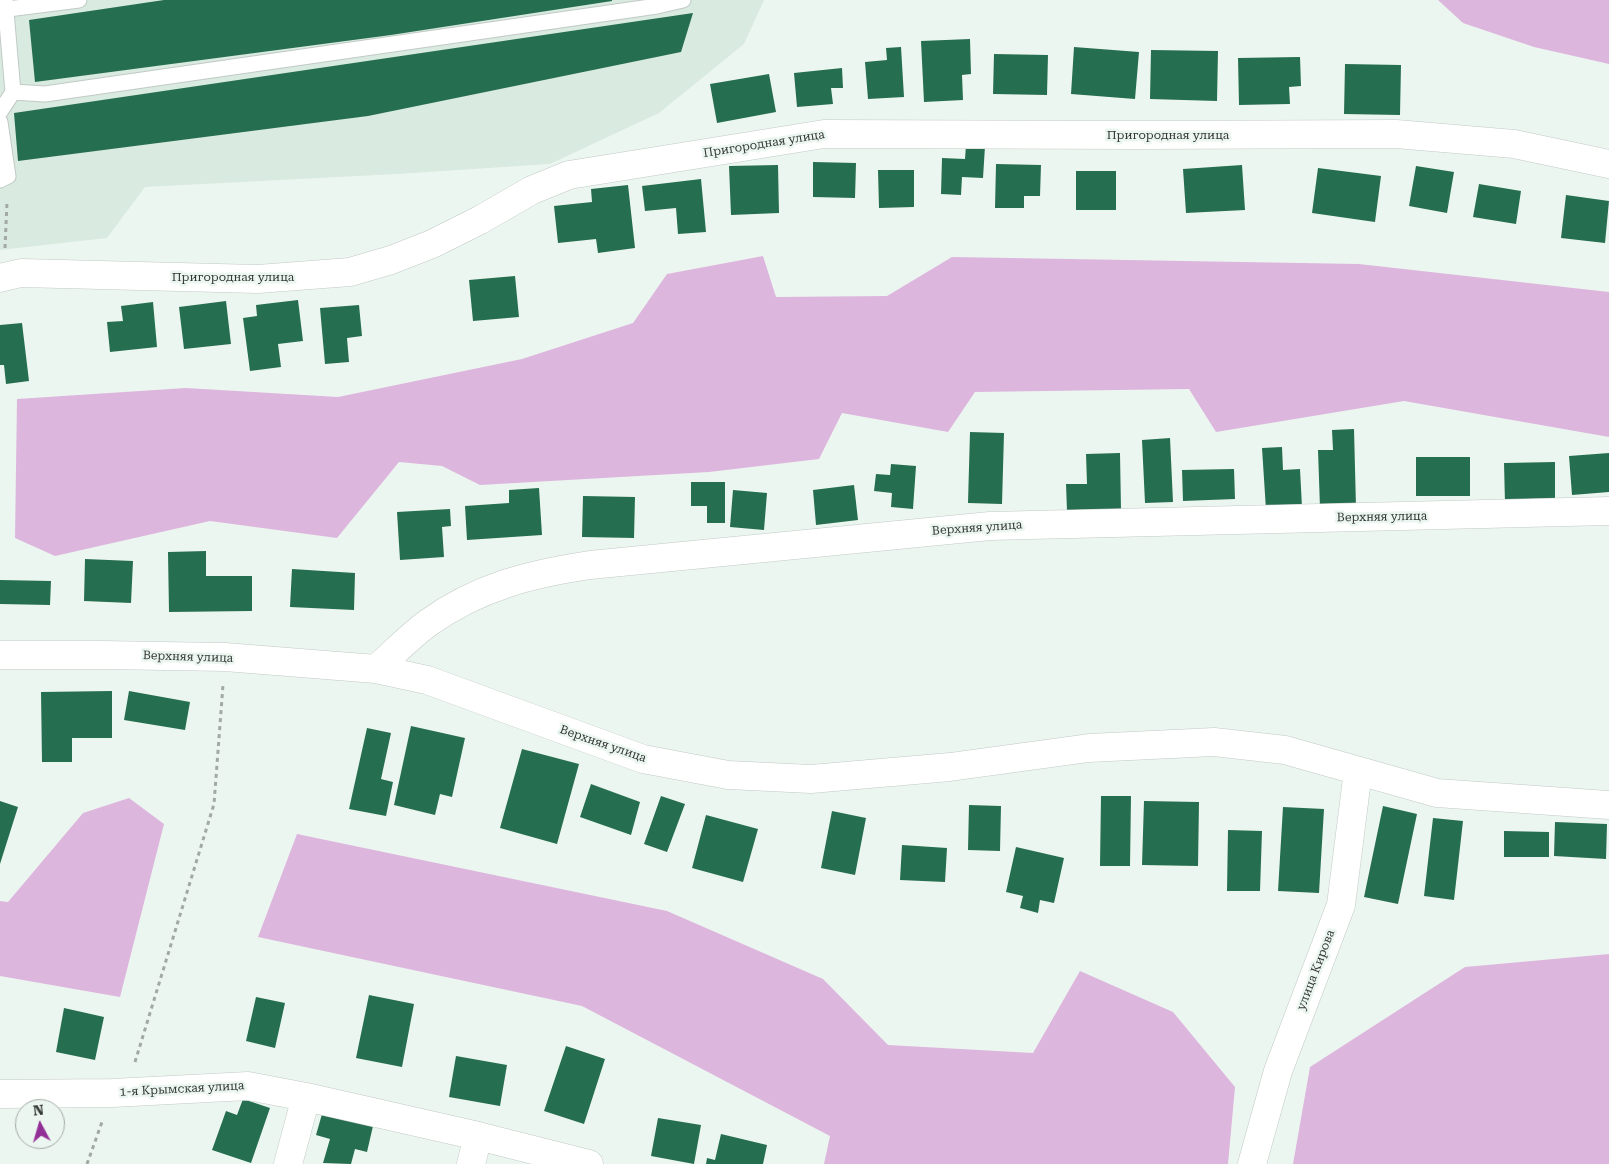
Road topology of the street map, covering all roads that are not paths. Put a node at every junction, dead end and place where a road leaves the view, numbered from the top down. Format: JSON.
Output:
{"nodes":[{"id":1,"x":78,"y":0,"type":"edge"},
{"id":2,"x":683,"y":0,"type":"edge"},
{"id":3,"x":4,"y":6,"type":"edge"},
{"id":4,"x":13,"y":92,"type":"junction"},
{"id":5,"x":0,"y":112,"type":"edge"},
{"id":6,"x":0,"y":122,"type":"edge"},
{"id":7,"x":1609,"y":164,"type":"edge"},
{"id":8,"x":4,"y":178,"type":"edge"},
{"id":9,"x":2,"y":277,"type":"edge"},
{"id":10,"x":1609,"y":512,"type":"edge"},
{"id":11,"x":0,"y":655,"type":"edge"},
{"id":12,"x":376,"y":669,"type":"junction"},
{"id":13,"x":1358,"y":772,"type":"junction"},
{"id":14,"x":1609,"y":805,"type":"edge"},
{"id":15,"x":0,"y":1094,"type":"edge"},
{"id":16,"x":306,"y":1097,"type":"junction"},
{"id":17,"x":478,"y":1136,"type":"junction"},
{"id":18,"x":288,"y":1164,"type":"edge"},
{"id":19,"x":471,"y":1164,"type":"edge"},
{"id":20,"x":590,"y":1164,"type":"edge"},
{"id":21,"x":1252,"y":1164,"type":"edge"}],
"edges":[{"from":1,"to":3,"type":"lane"},
{"from":2,"to":4,"type":"lane"},
{"from":3,"to":4,"type":"lane"},
{"from":4,"to":5,"type":"lane"},
{"from":6,"to":8,"type":"lane"},
{"from":7,"to":9,"type":"street","name":"Пригородная улица"},
{"from":10,"to":12,"type":"street","name":"Верхняя улица"},
{"from":11,"to":12,"type":"street","name":"Верхняя улица"},
{"from":12,"to":13,"type":"street","name":"Верхняя улица"},
{"from":13,"to":14,"type":"street","name":"Верхняя улица"},
{"from":13,"to":21,"type":"street","name":"улица Кирова"},
{"from":15,"to":16,"type":"street","name":"1-я Крымская улица"},
{"from":16,"to":17,"type":"street","name":"1-я Крымская улица"},
{"from":16,"to":18,"type":"street"},
{"from":17,"to":19,"type":"street"},
{"from":17,"to":20,"type":"street","name":"1-я Крымская улица"}]}
